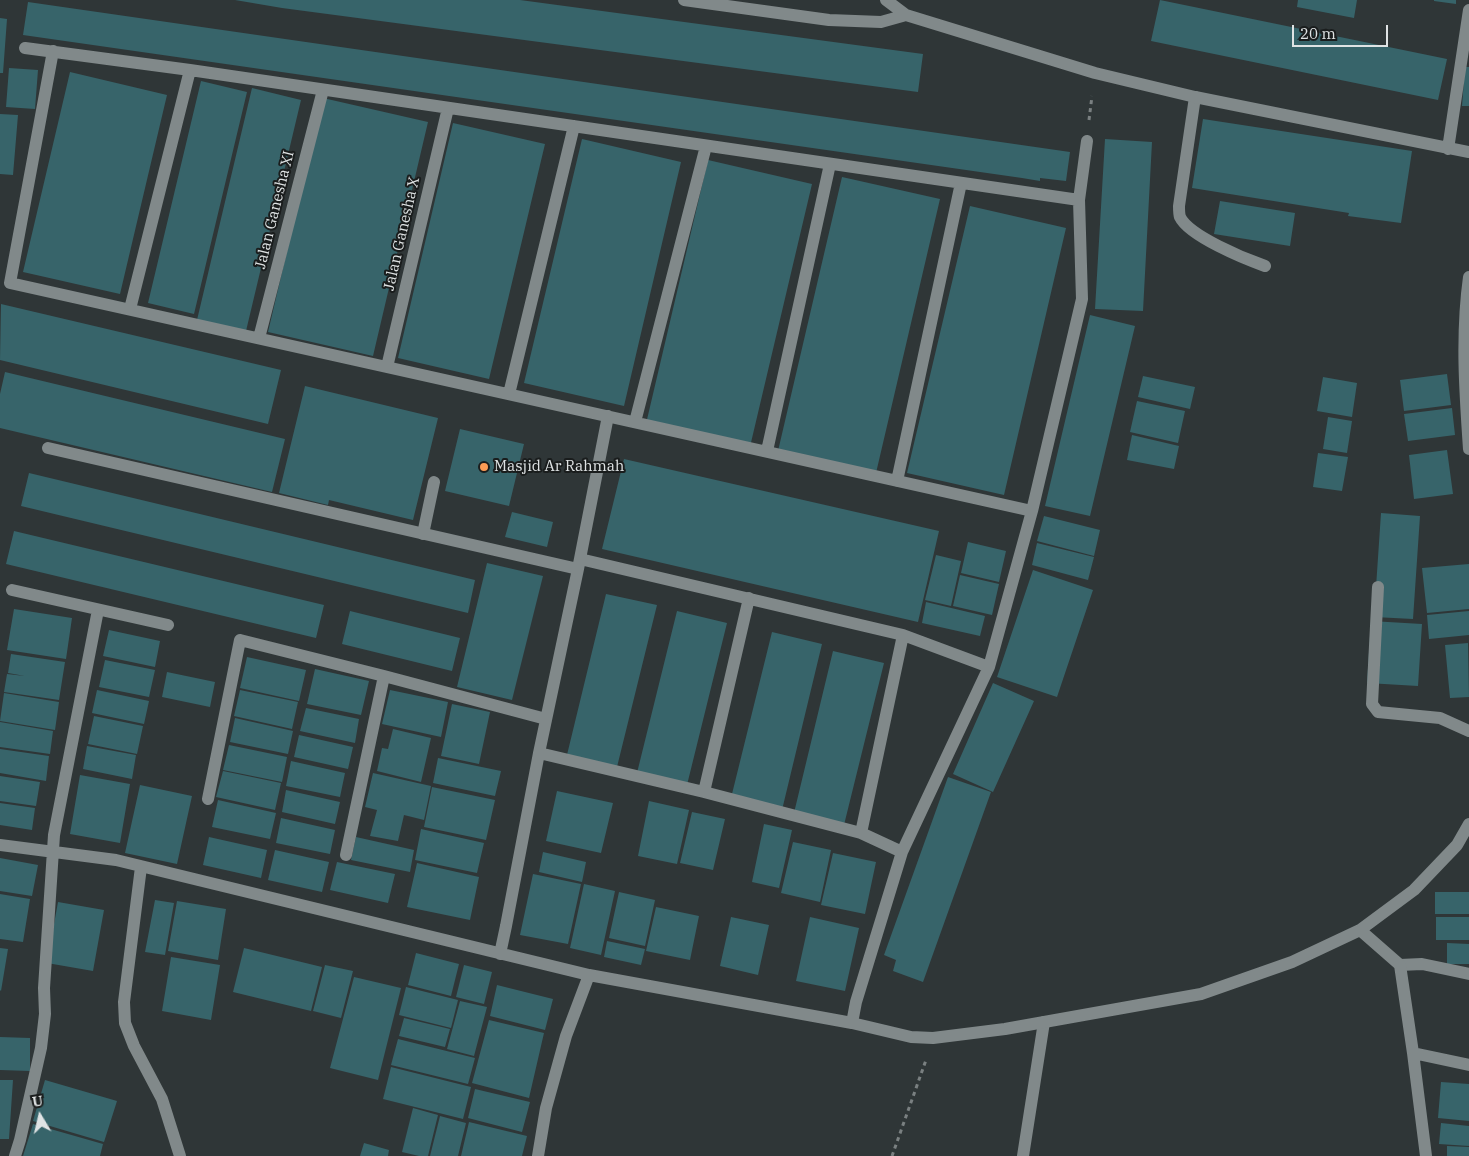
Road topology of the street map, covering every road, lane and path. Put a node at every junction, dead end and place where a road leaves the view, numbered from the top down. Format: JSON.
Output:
{"nodes":[{"id":1,"x":684,"y":0,"type":"edge"},
{"id":2,"x":886,"y":0,"type":"edge"},
{"id":3,"x":1469,"y":10,"type":"edge"},
{"id":4,"x":906,"y":15,"type":"junction"},
{"id":5,"x":25,"y":48,"type":"dead end"},
{"id":6,"x":54,"y":52,"type":"junction"},
{"id":7,"x":1465,"y":61,"type":"edge"},
{"id":8,"x":190,"y":70,"type":"junction"},
{"id":9,"x":1095,"y":73,"type":"junction"},
{"id":10,"x":322,"y":90,"type":"junction"},
{"id":11,"x":1195,"y":97,"type":"junction"},
{"id":12,"x":448,"y":108,"type":"junction"},
{"id":13,"x":574,"y":126,"type":"junction"},
{"id":14,"x":1087,"y":141,"type":"joint"},
{"id":15,"x":706,"y":146,"type":"junction"},
{"id":16,"x":1448,"y":149,"type":"junction"},
{"id":17,"x":1469,"y":152,"type":"edge"},
{"id":18,"x":830,"y":164,"type":"junction"},
{"id":19,"x":961,"y":183,"type":"junction"},
{"id":20,"x":1079,"y":200,"type":"junction"},
{"id":21,"x":1265,"y":266,"type":"dead end"},
{"id":22,"x":1469,"y":277,"type":"edge"},
{"id":23,"x":5,"y":283,"type":"edge"},
{"id":24,"x":130,"y":309,"type":"junction"},
{"id":25,"x":259,"y":338,"type":"junction"},
{"id":26,"x":387,"y":367,"type":"junction"},
{"id":27,"x":509,"y":394,"type":"junction"},
{"id":28,"x":608,"y":416,"type":"junction"},
{"id":29,"x":636,"y":422,"type":"junction"},
{"id":30,"x":48,"y":448,"type":"dead end"},
{"id":31,"x":1469,"y":449,"type":"edge"},
{"id":32,"x":766,"y":451,"type":"junction"},
{"id":33,"x":897,"y":481,"type":"junction"},
{"id":34,"x":434,"y":482,"type":"dead end"},
{"id":35,"x":1032,"y":511,"type":"junction"},
{"id":36,"x":423,"y":534,"type":"junction"},
{"id":37,"x":579,"y":564,"type":"junction"},
{"id":38,"x":1378,"y":587,"type":"dead end"},
{"id":39,"x":12,"y":590,"type":"dead end"},
{"id":40,"x":749,"y":598,"type":"junction"},
{"id":41,"x":98,"y":610,"type":"junction"},
{"id":42,"x":168,"y":626,"type":"dead end"},
{"id":43,"x":903,"y":635,"type":"junction"},
{"id":44,"x":989,"y":668,"type":"junction"},
{"id":45,"x":384,"y":676,"type":"junction"},
{"id":46,"x":546,"y":719,"type":"junction"},
{"id":47,"x":1469,"y":731,"type":"edge"},
{"id":48,"x":539,"y":753,"type":"junction"},
{"id":49,"x":704,"y":792,"type":"junction"},
{"id":50,"x":208,"y":799,"type":"dead end"},
{"id":51,"x":1469,"y":824,"type":"edge"},
{"id":52,"x":861,"y":833,"type":"junction"},
{"id":53,"x":0,"y":845,"type":"edge"},
{"id":54,"x":52,"y":851,"type":"junction"},
{"id":55,"x":902,"y":852,"type":"junction"},
{"id":56,"x":346,"y":855,"type":"dead end"},
{"id":57,"x":141,"y":867,"type":"junction"},
{"id":58,"x":1360,"y":930,"type":"junction"},
{"id":59,"x":500,"y":954,"type":"junction"},
{"id":60,"x":1400,"y":965,"type":"junction"},
{"id":61,"x":1469,"y":974,"type":"edge"},
{"id":62,"x":588,"y":975,"type":"junction"},
{"id":63,"x":1044,"y":1022,"type":"junction"},
{"id":64,"x":852,"y":1023,"type":"junction"},
{"id":65,"x":933,"y":1038,"type":"junction"},
{"id":66,"x":1414,"y":1053,"type":"junction"},
{"id":67,"x":1469,"y":1066,"type":"edge"},
{"id":68,"x":15,"y":1156,"type":"edge"},
{"id":69,"x":180,"y":1156,"type":"edge"},
{"id":70,"x":538,"y":1156,"type":"edge"},
{"id":71,"x":892,"y":1156,"type":"edge"},
{"id":72,"x":1023,"y":1156,"type":"edge"},
{"id":73,"x":1426,"y":1156,"type":"edge"}],
"edges":[{"from":1,"to":4,"type":"street"},
{"from":2,"to":4,"type":"street"},
{"from":3,"to":7,"type":"street"},
{"from":4,"to":9,"type":"street"},
{"from":5,"to":6,"type":"street"},
{"from":6,"to":8,"type":"street"},
{"from":6,"to":23,"type":"street"},
{"from":7,"to":16,"type":"street"},
{"from":8,"to":10,"type":"street"},
{"from":8,"to":24,"type":"street"},
{"from":9,"to":11,"type":"street"},
{"from":9,"to":14,"type":"path"},
{"from":10,"to":12,"type":"street"},
{"from":10,"to":25,"type":"street","name":"Jalan Ganesha XI"},
{"from":11,"to":16,"type":"street"},
{"from":11,"to":21,"type":"street"},
{"from":12,"to":13,"type":"street"},
{"from":12,"to":26,"type":"street","name":"Jalan Ganesha X"},
{"from":13,"to":15,"type":"street"},
{"from":13,"to":27,"type":"street"},
{"from":14,"to":20,"type":"street"},
{"from":15,"to":18,"type":"street"},
{"from":15,"to":29,"type":"street"},
{"from":16,"to":17,"type":"street"},
{"from":18,"to":19,"type":"street"},
{"from":18,"to":32,"type":"street"},
{"from":19,"to":20,"type":"street"},
{"from":19,"to":33,"type":"street"},
{"from":20,"to":35,"type":"street"},
{"from":22,"to":31,"type":"street"},
{"from":23,"to":24,"type":"street"},
{"from":24,"to":25,"type":"street"},
{"from":25,"to":26,"type":"street"},
{"from":26,"to":27,"type":"street"},
{"from":27,"to":28,"type":"street"},
{"from":28,"to":29,"type":"street"},
{"from":28,"to":37,"type":"street"},
{"from":29,"to":32,"type":"street"},
{"from":30,"to":36,"type":"street"},
{"from":32,"to":33,"type":"street"},
{"from":33,"to":35,"type":"street"},
{"from":34,"to":36,"type":"street"},
{"from":35,"to":44,"type":"street"},
{"from":36,"to":37,"type":"street"},
{"from":37,"to":40,"type":"street"},
{"from":37,"to":46,"type":"street"},
{"from":38,"to":47,"type":"street"},
{"from":39,"to":41,"type":"street"},
{"from":40,"to":43,"type":"street"},
{"from":40,"to":49,"type":"street"},
{"from":41,"to":42,"type":"street"},
{"from":41,"to":54,"type":"street"},
{"from":43,"to":44,"type":"street"},
{"from":43,"to":52,"type":"street"},
{"from":44,"to":55,"type":"street"},
{"from":45,"to":46,"type":"street"},
{"from":45,"to":50,"type":"street"},
{"from":45,"to":56,"type":"street"},
{"from":46,"to":48,"type":"street"},
{"from":48,"to":49,"type":"street"},
{"from":48,"to":59,"type":"street"},
{"from":49,"to":52,"type":"street"},
{"from":51,"to":58,"type":"street"},
{"from":52,"to":55,"type":"street"},
{"from":53,"to":54,"type":"street"},
{"from":54,"to":57,"type":"street"},
{"from":54,"to":68,"type":"street"},
{"from":55,"to":64,"type":"street"},
{"from":57,"to":59,"type":"street"},
{"from":57,"to":69,"type":"street"},
{"from":58,"to":60,"type":"street"},
{"from":58,"to":63,"type":"street"},
{"from":59,"to":62,"type":"street"},
{"from":60,"to":61,"type":"street"},
{"from":60,"to":66,"type":"street"},
{"from":62,"to":64,"type":"street"},
{"from":62,"to":70,"type":"street"},
{"from":63,"to":65,"type":"street"},
{"from":63,"to":72,"type":"street"},
{"from":64,"to":65,"type":"street"},
{"from":65,"to":71,"type":"path"},
{"from":66,"to":67,"type":"street"},
{"from":66,"to":73,"type":"street"}]}
